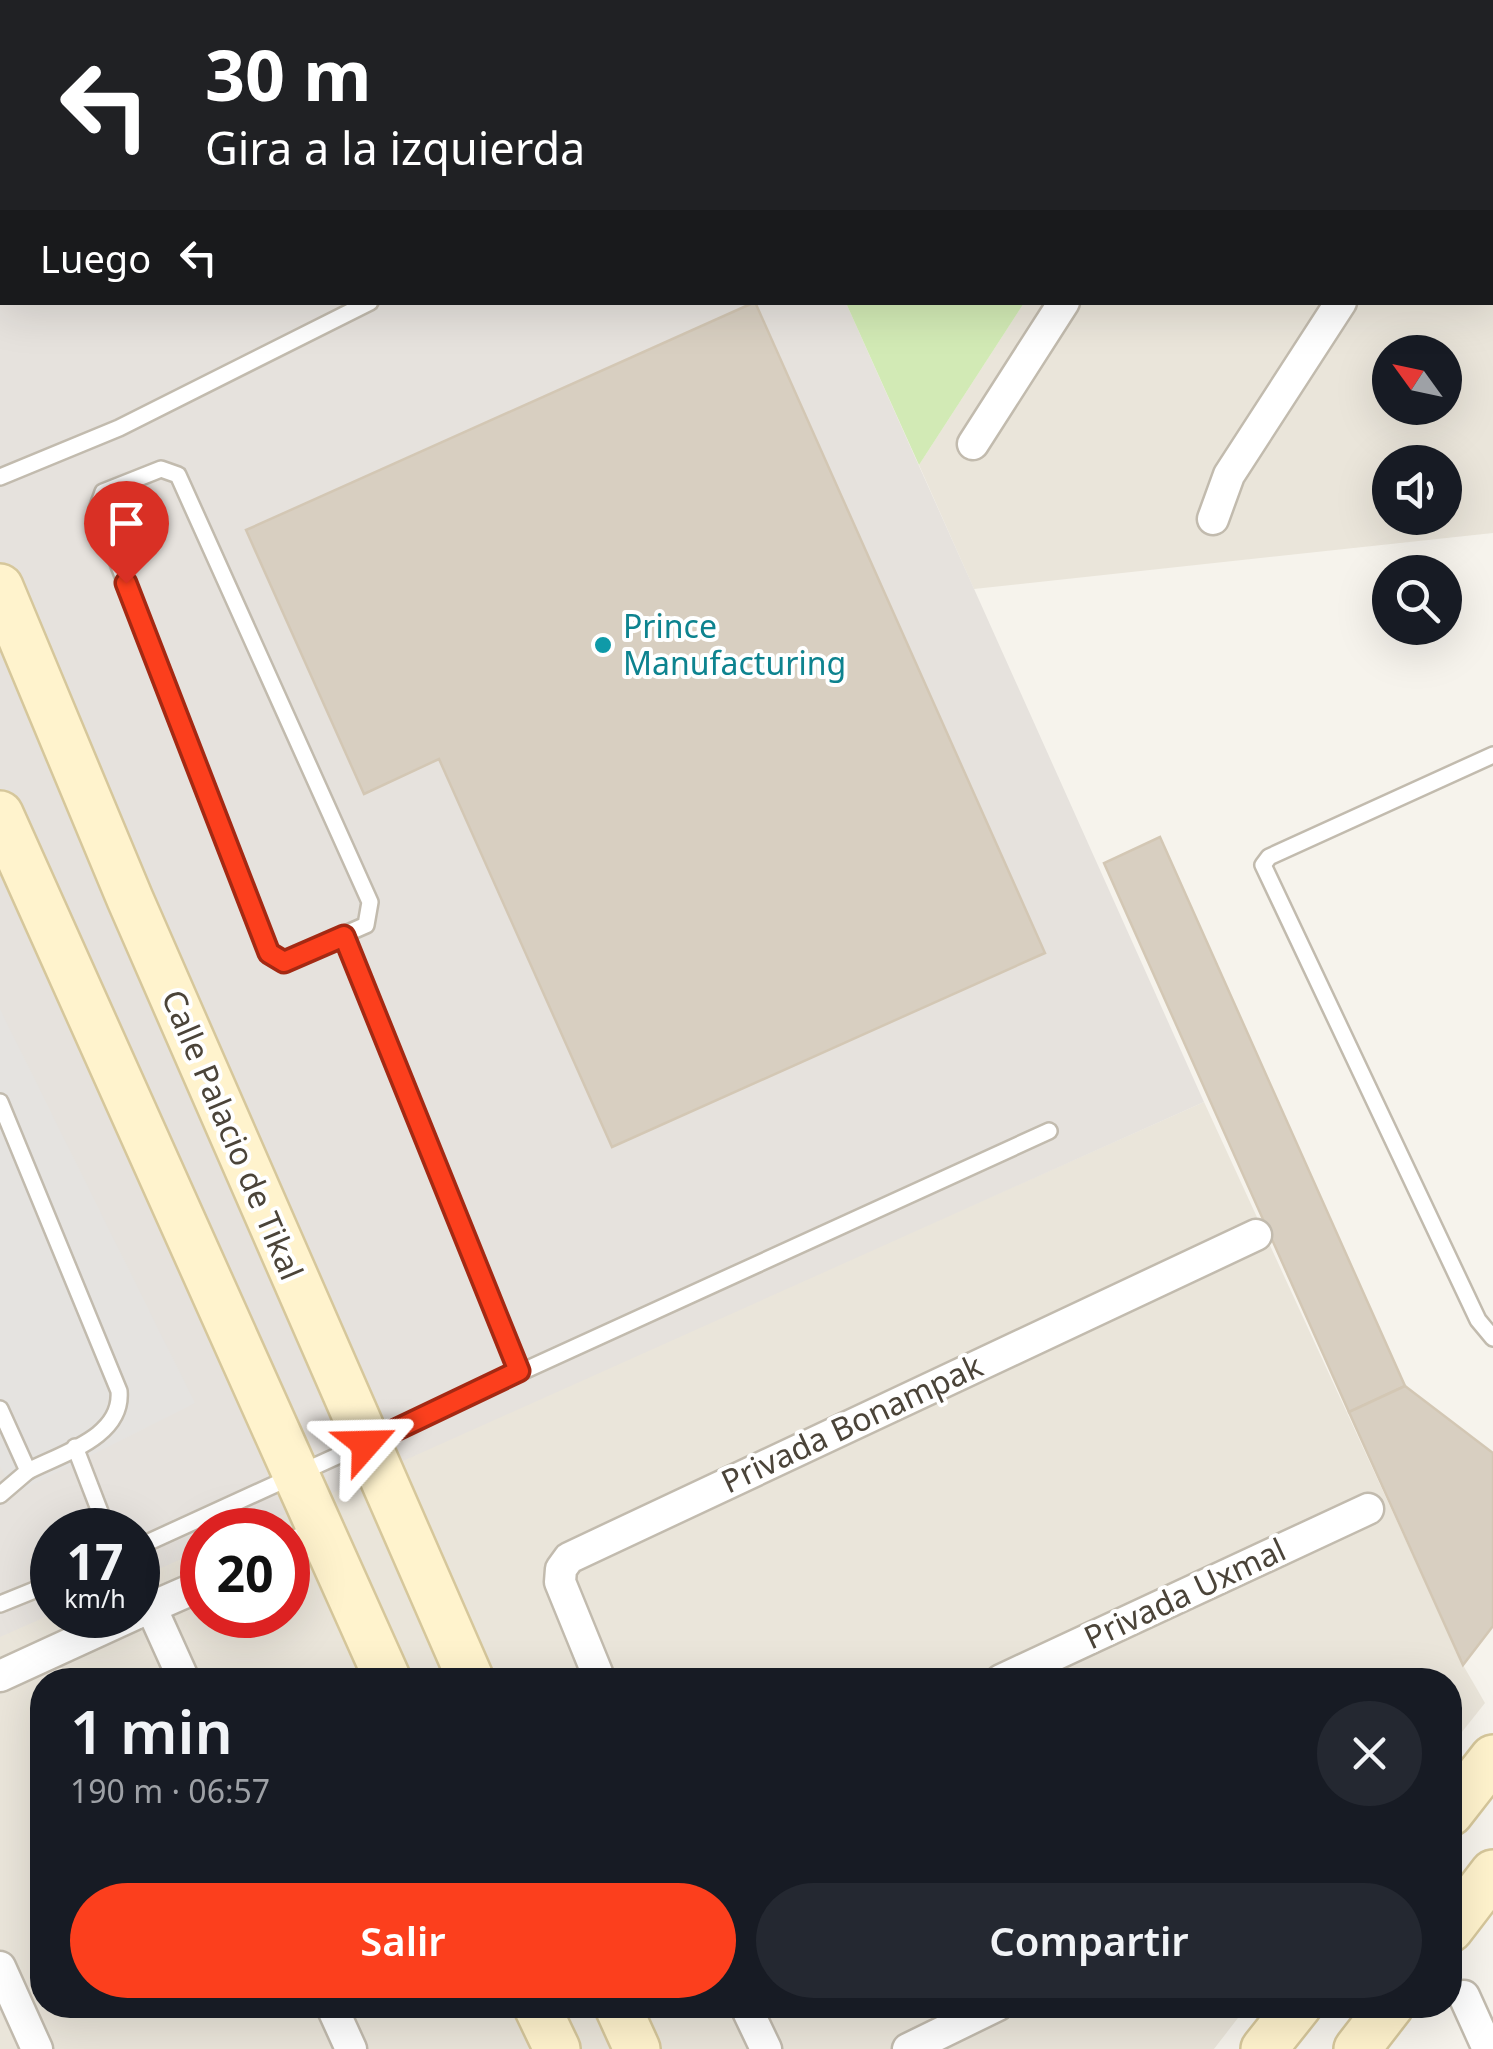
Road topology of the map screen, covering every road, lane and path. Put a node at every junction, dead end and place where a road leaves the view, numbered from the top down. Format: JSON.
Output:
{"nodes":[{"id":1,"x":364,"y":305,"type":"edge"},
{"id":2,"x":1062,"y":305,"type":"edge"},
{"id":3,"x":1339,"y":305,"type":"edge"},
{"id":4,"x":973,"y":444,"type":"dead end"},
{"id":5,"x":0,"y":478,"type":"edge"},
{"id":6,"x":1213,"y":519,"type":"dead end"},
{"id":7,"x":0,"y":587,"type":"edge"},
{"id":8,"x":1493,"y":755,"type":"edge"},
{"id":9,"x":0,"y":814,"type":"edge"},
{"id":10,"x":344,"y":936,"type":"junction"},
{"id":11,"x":0,"y":1102,"type":"edge"},
{"id":12,"x":1049,"y":1131,"type":"dead end"},
{"id":13,"x":1256,"y":1235,"type":"dead end"},
{"id":14,"x":1493,"y":1338,"type":"edge"},
{"id":15,"x":519,"y":1371,"type":"junction"},
{"id":16,"x":0,"y":1409,"type":"edge"},
{"id":17,"x":366,"y":1444,"type":"junction"},
{"id":18,"x":75,"y":1447,"type":"junction"},
{"id":19,"x":28,"y":1471,"type":"junction"},
{"id":20,"x":293,"y":1474,"type":"junction"},
{"id":21,"x":0,"y":1494,"type":"edge"},
{"id":22,"x":99,"y":1508,"type":"edge"},
{"id":23,"x":299,"y":1508,"type":"edge"},
{"id":24,"x":1368,"y":1509,"type":"dead end"},
{"id":25,"x":160,"y":1537,"type":"edge"},
{"id":26,"x":310,"y":1550,"type":"edge"},
{"id":27,"x":30,"y":1592,"type":"edge"},
{"id":28,"x":0,"y":1604,"type":"edge"},
{"id":29,"x":83,"y":1638,"type":"edge"},
{"id":30,"x":157,"y":1638,"type":"edge"},
{"id":31,"x":176,"y":1668,"type":"edge"},
{"id":32,"x":381,"y":1668,"type":"edge"},
{"id":33,"x":466,"y":1668,"type":"edge"},
{"id":34,"x":595,"y":1668,"type":"edge"},
{"id":35,"x":1028,"y":1668,"type":"edge"},
{"id":36,"x":0,"y":1676,"type":"edge"},
{"id":37,"x":1493,"y":1758,"type":"edge"},
{"id":38,"x":1462,"y":1798,"type":"edge"},
{"id":39,"x":1493,"y":1873,"type":"edge"},
{"id":40,"x":1462,"y":1913,"type":"edge"},
{"id":41,"x":0,"y":1967,"type":"edge"},
{"id":42,"x":1464,"y":1996,"type":"dead end"},
{"id":43,"x":337,"y":2018,"type":"edge"},
{"id":44,"x":542,"y":2018,"type":"edge"},
{"id":45,"x":623,"y":2018,"type":"edge"},
{"id":46,"x":751,"y":2018,"type":"edge"},
{"id":47,"x":971,"y":2018,"type":"edge"},
{"id":48,"x":1289,"y":2018,"type":"edge"},
{"id":49,"x":1381,"y":2018,"type":"edge"},
{"id":50,"x":38,"y":2049,"type":"edge"},
{"id":51,"x":351,"y":2049,"type":"edge"},
{"id":52,"x":556,"y":2049,"type":"edge"},
{"id":53,"x":637,"y":2049,"type":"edge"},
{"id":54,"x":766,"y":2049,"type":"edge"},
{"id":55,"x":908,"y":2049,"type":"edge"},
{"id":56,"x":1264,"y":2049,"type":"edge"},
{"id":57,"x":1357,"y":2049,"type":"edge"},
{"id":58,"x":1488,"y":2049,"type":"edge"}],
"edges":[{"from":1,"to":5,"type":"lane"},
{"from":2,"to":4,"type":"street"},
{"from":3,"to":6,"type":"street"},
{"from":7,"to":17,"type":"street","name":"Calle Palacio de Tikal"},
{"from":8,"to":14,"type":"lane"},
{"from":9,"to":20,"type":"street"},
{"from":10,"to":10,"type":"lane"},
{"from":10,"to":15,"type":"lane"},
{"from":11,"to":18,"type":"lane"},
{"from":12,"to":15,"type":"lane"},
{"from":13,"to":34,"type":"street","name":"Privada Bonampak"},
{"from":15,"to":17,"type":"lane"},
{"from":16,"to":19,"type":"lane"},
{"from":17,"to":20,"type":"lane"},
{"from":17,"to":33,"type":"street","name":"Calle Palacio de Tikal"},
{"from":18,"to":19,"type":"lane"},
{"from":18,"to":22,"type":"lane"},
{"from":19,"to":21,"type":"lane"},
{"from":20,"to":23,"type":"street"},
{"from":20,"to":25,"type":"lane"},
{"from":24,"to":35,"type":"street","name":"Privada Uxmal"},
{"from":26,"to":32,"type":"street"},
{"from":27,"to":28,"type":"lane"},
{"from":29,"to":36,"type":"street"},
{"from":30,"to":31,"type":"street"},
{"from":37,"to":38,"type":"street"},
{"from":39,"to":40,"type":"street"},
{"from":41,"to":50,"type":"street"},
{"from":42,"to":58,"type":"street"},
{"from":43,"to":51,"type":"street"},
{"from":44,"to":52,"type":"street"},
{"from":45,"to":53,"type":"street"},
{"from":46,"to":54,"type":"street"},
{"from":47,"to":55,"type":"street"},
{"from":48,"to":56,"type":"street"},
{"from":49,"to":57,"type":"street"}]}
